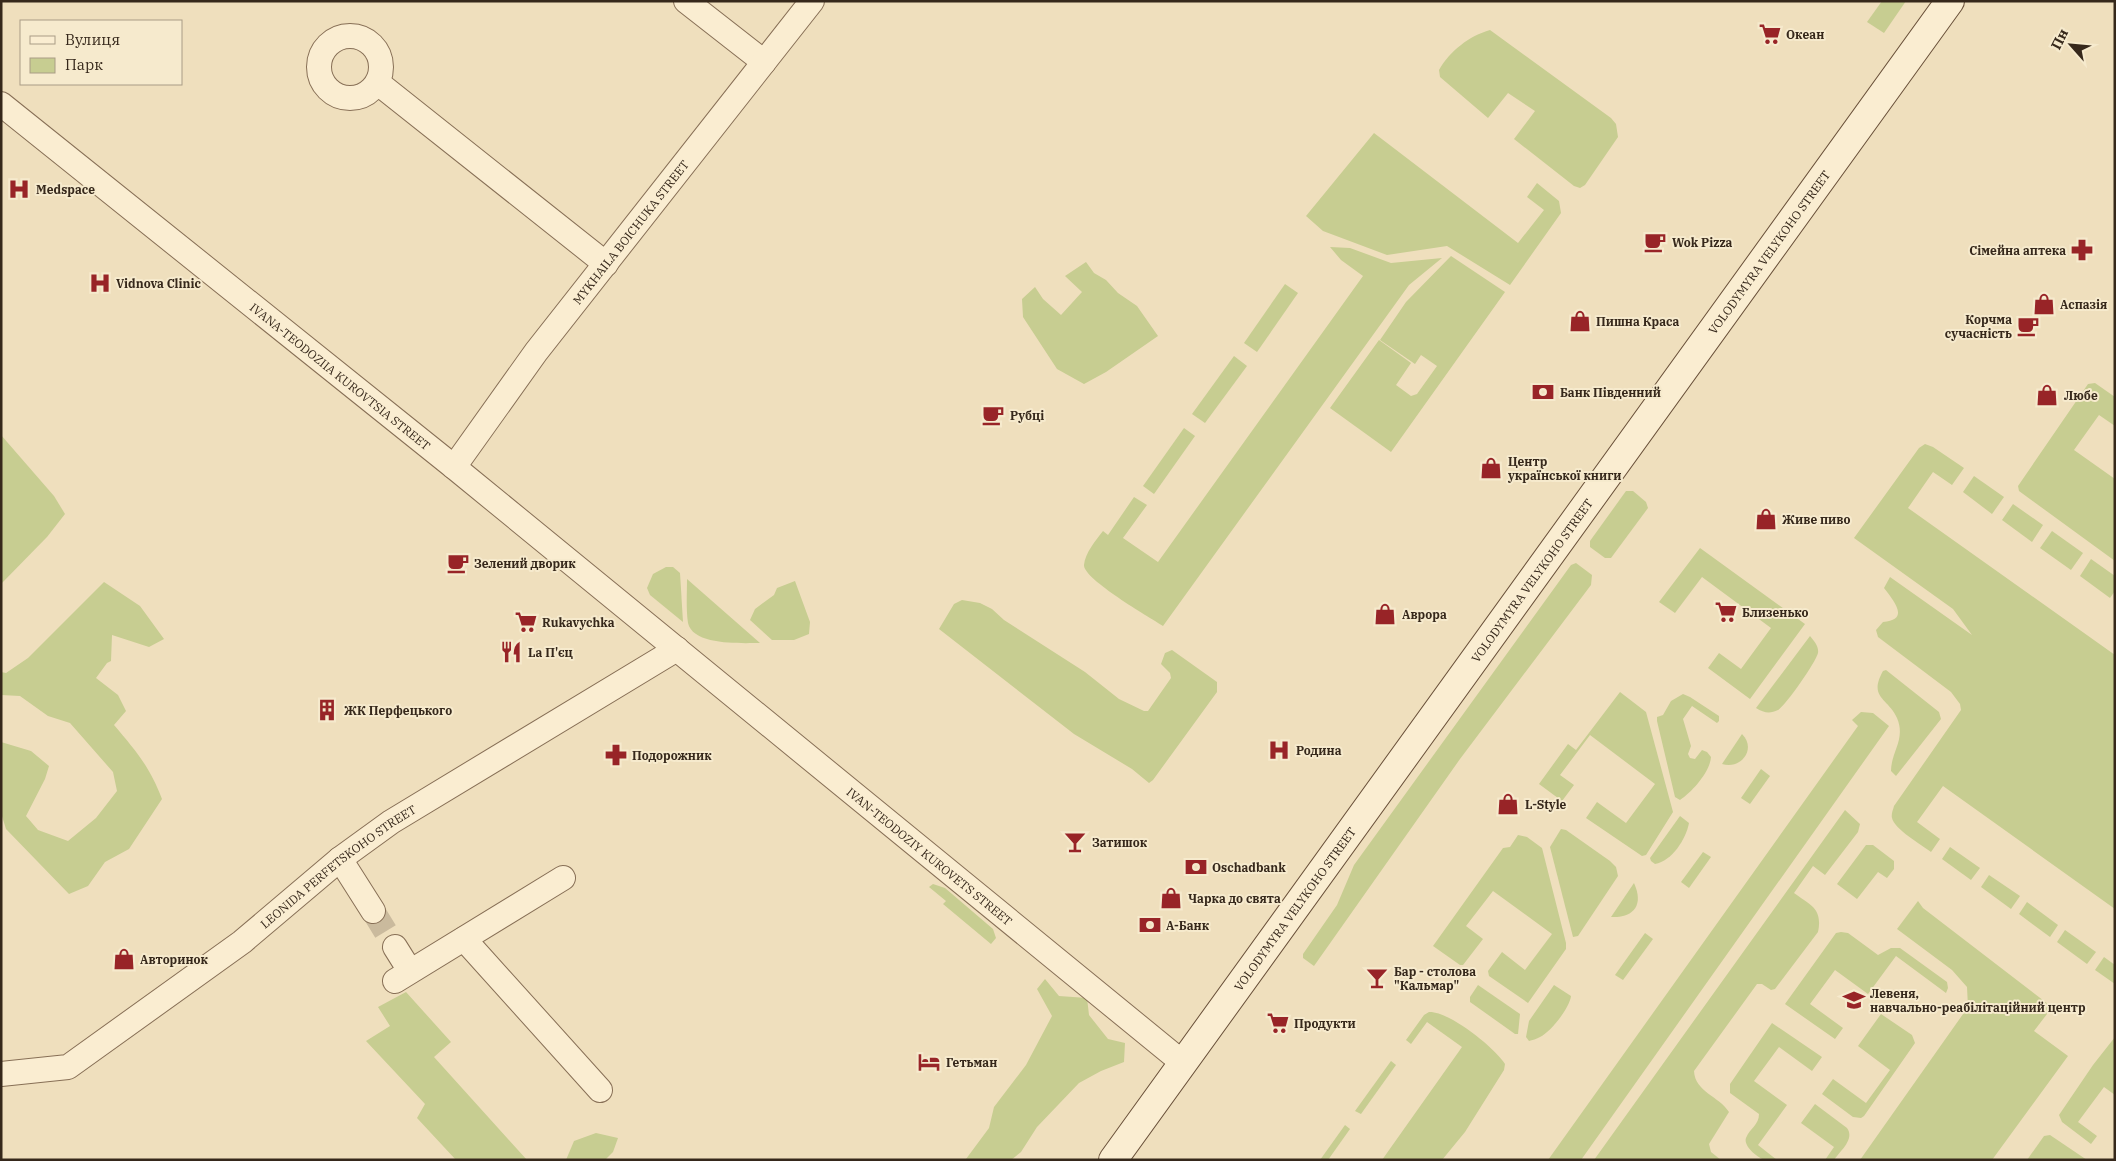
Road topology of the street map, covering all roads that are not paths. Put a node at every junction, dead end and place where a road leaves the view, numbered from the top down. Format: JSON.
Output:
{"nodes":[{"id":1,"x":686,"y":1,"type":"edge"},
{"id":2,"x":812,"y":1,"type":"edge"},
{"id":3,"x":1950,"y":1,"type":"edge"},
{"id":4,"x":764,"y":62,"type":"junction"},
{"id":5,"x":378,"y":83,"type":"dead end"},
{"id":6,"x":1,"y":104,"type":"edge"},
{"id":7,"x":606,"y":264,"type":"junction"},
{"id":8,"x":454,"y":467,"type":"junction"},
{"id":9,"x":678,"y":649,"type":"junction"},
{"id":10,"x":340,"y":859,"type":"junction"},
{"id":11,"x":563,"y":878,"type":"dead end"},
{"id":12,"x":372,"y":911,"type":"tunnel mouth"},
{"id":13,"x":464,"y":939,"type":"junction"},
{"id":14,"x":395,"y":947,"type":"tunnel mouth"},
{"id":15,"x":1183,"y":1063,"type":"junction"},
{"id":16,"x":1,"y":1074,"type":"edge"},
{"id":17,"x":600,"y":1090,"type":"dead end"},
{"id":18,"x":1113,"y":1160,"type":"edge"}],
"edges":[{"from":1,"to":4,"type":"street"},
{"from":2,"to":4,"type":"street","name":"MYKHAILA BOICHUKA STREET"},
{"from":3,"to":15,"type":"main road","name":"VOLODYMYRA VELYKOHO STREET"},
{"from":4,"to":7,"type":"street","name":"MYKHAILA BOICHUKA STREET"},
{"from":5,"to":7,"type":"street"},
{"from":6,"to":8,"type":"street","name":"IVANA-TEODOZIIA KUROVTSIA STREET"},
{"from":7,"to":8,"type":"street","name":"MYKHAILA BOICHUKA STREET"},
{"from":8,"to":9,"type":"street","name":"IVANA-TEODOZIIA KUROVTSIA STREET"},
{"from":9,"to":10,"type":"street","name":"LEONIDA PERFETSKOHO STREET"},
{"from":9,"to":15,"type":"street","name":"IVAN-TEODOZIY KUROVETS STREET"},
{"from":10,"to":12,"type":"street"},
{"from":10,"to":16,"type":"street","name":"LEONIDA PERFETSKOHO STREET"},
{"from":11,"to":13,"type":"street"},
{"from":13,"to":14,"type":"street"},
{"from":13,"to":17,"type":"street"},
{"from":15,"to":18,"type":"main road","name":"VOLODYMYRA VELYKOHO STREET"}]}
